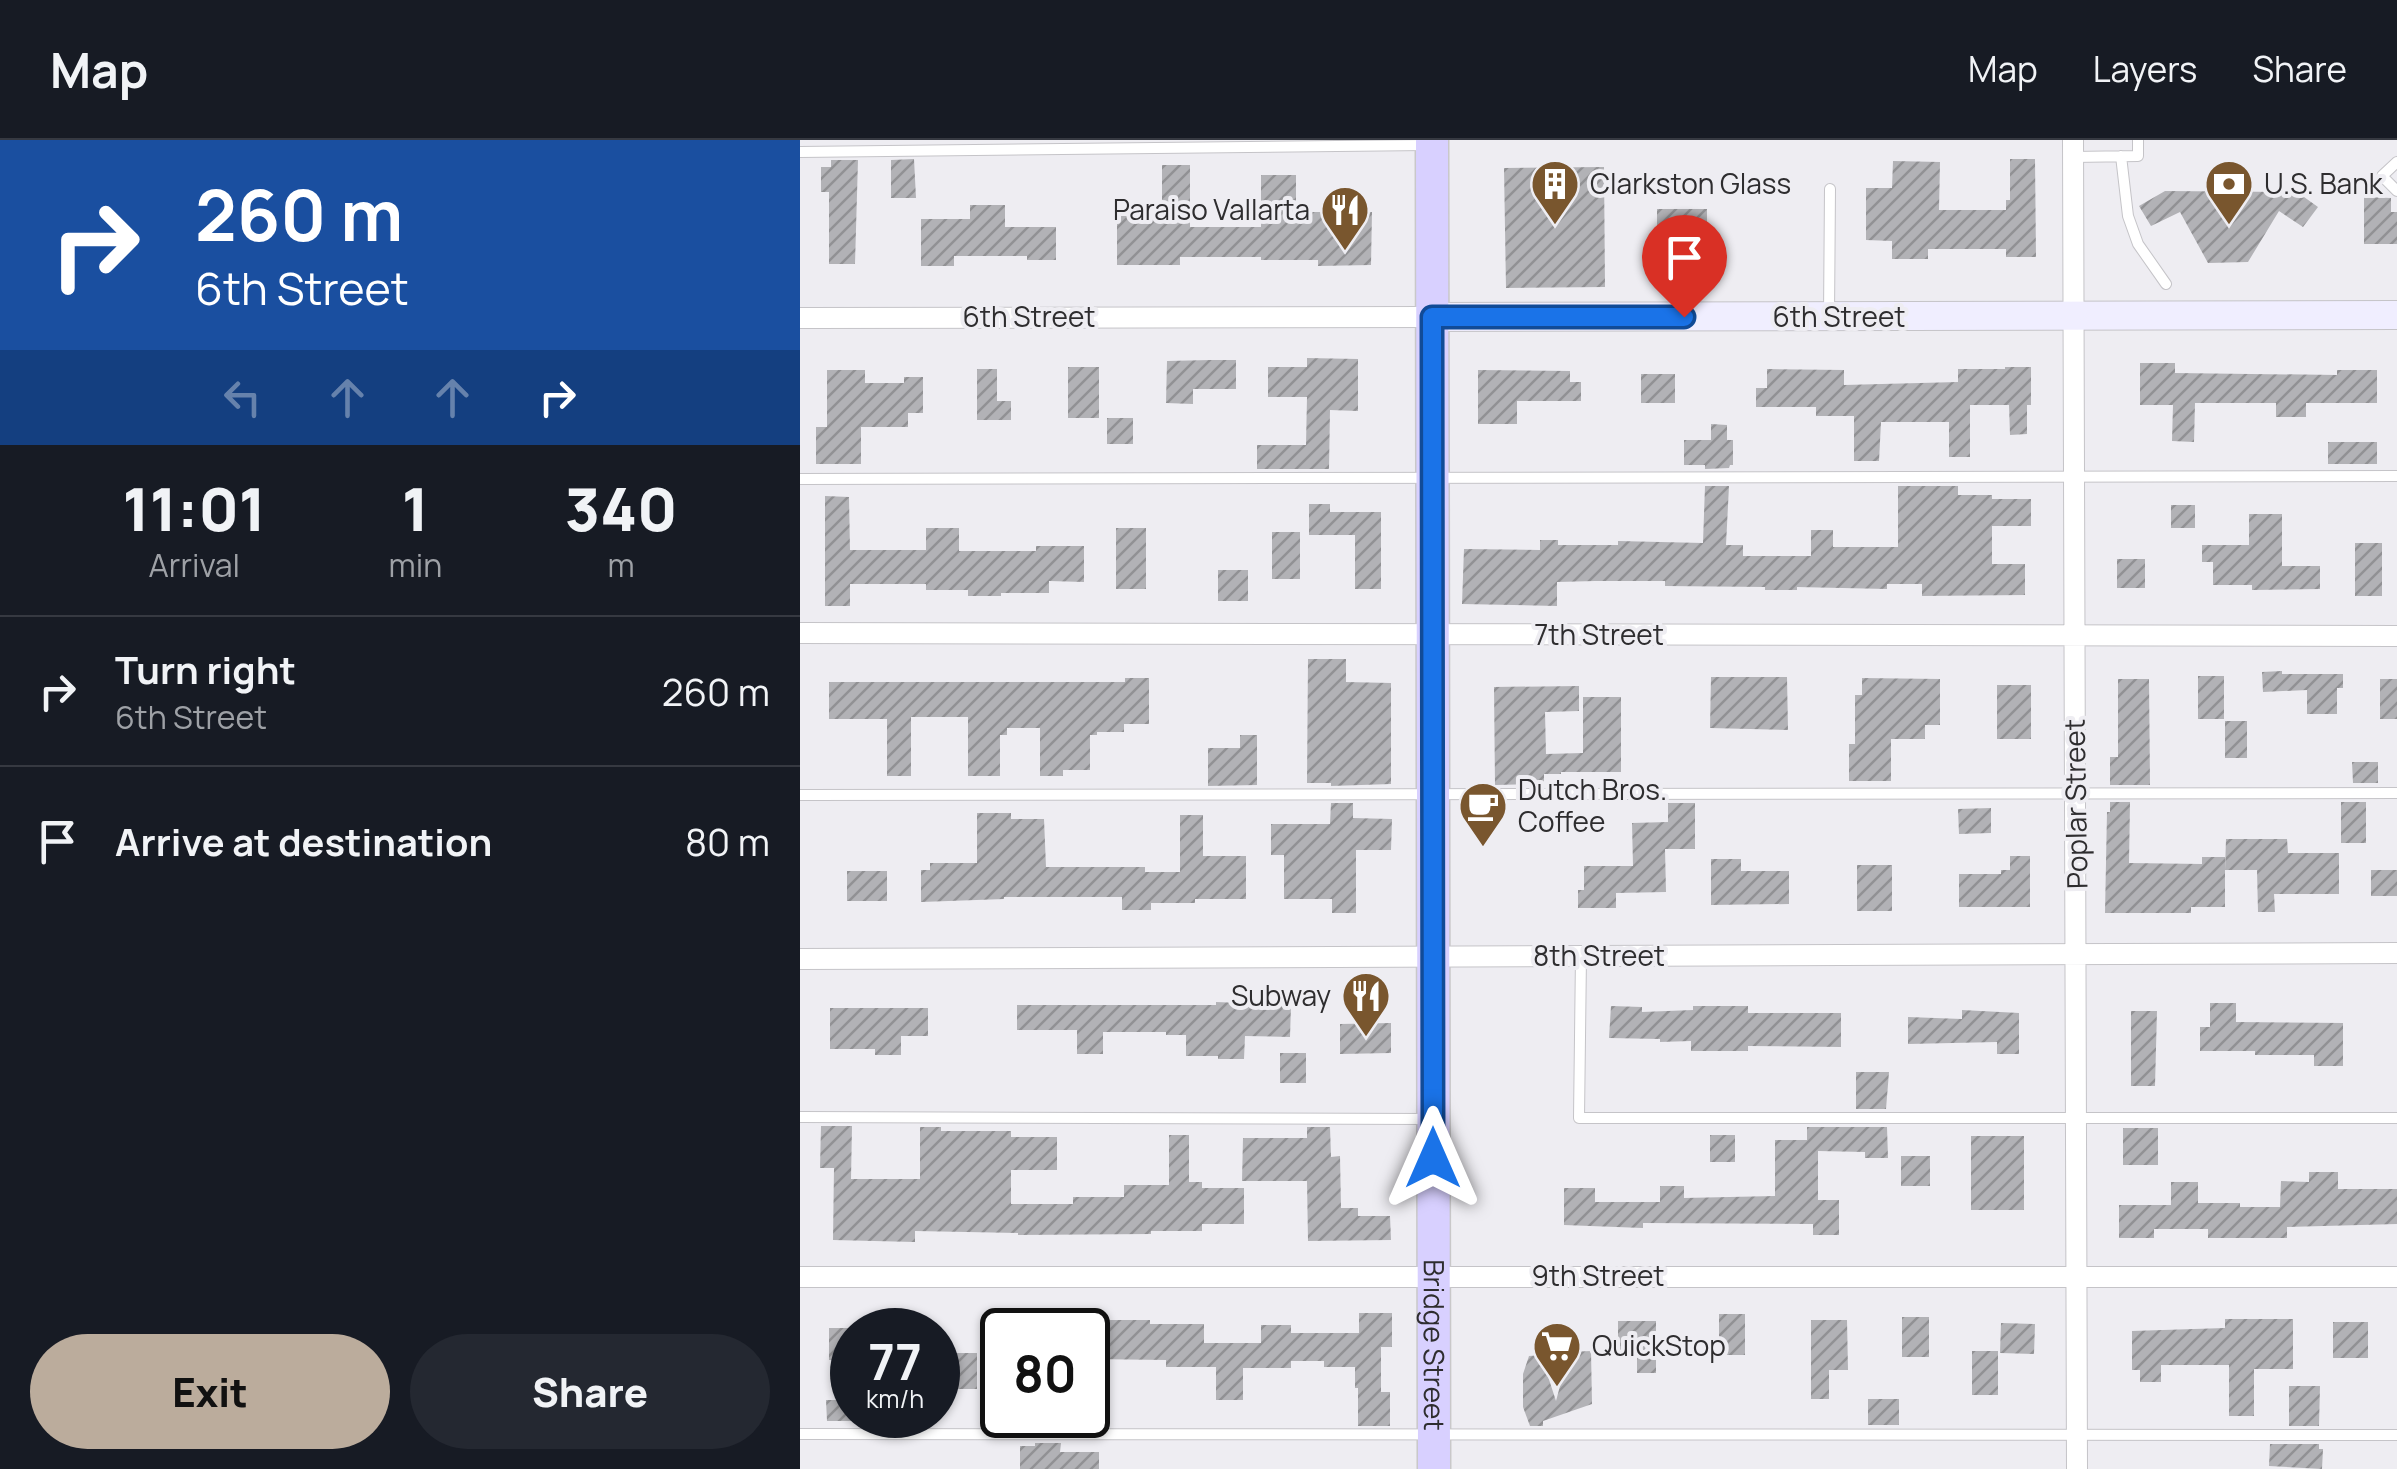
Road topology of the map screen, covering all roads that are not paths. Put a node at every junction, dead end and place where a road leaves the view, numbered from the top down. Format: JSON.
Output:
{"nodes":[{"id":1,"x":2138,"y":140,"type":"edge"},
{"id":2,"x":1432,"y":143,"type":"edge"},
{"id":3,"x":2073,"y":148,"type":"edge"},
{"id":4,"x":800,"y":152,"type":"edge"},
{"id":5,"x":2121,"y":156,"type":"junction"},
{"id":6,"x":2397,"y":162,"type":"edge"},
{"id":7,"x":1830,"y":189,"type":"dead end"},
{"id":8,"x":2397,"y":191,"type":"edge"},
{"id":9,"x":2166,"y":284,"type":"dead end"},
{"id":10,"x":2397,"y":316,"type":"edge"},
{"id":11,"x":1432,"y":317,"type":"junction"},
{"id":12,"x":1829,"y":317,"type":"junction"},
{"id":13,"x":2074,"y":317,"type":"junction"},
{"id":14,"x":800,"y":318,"type":"edge"},
{"id":15,"x":2397,"y":476,"type":"edge"},
{"id":16,"x":1432,"y":478,"type":"junction"},
{"id":17,"x":2074,"y":478,"type":"junction"},
{"id":18,"x":800,"y":479,"type":"edge"},
{"id":19,"x":800,"y":634,"type":"edge"},
{"id":20,"x":1431,"y":634,"type":"junction"},
{"id":21,"x":2074,"y":636,"type":"junction"},
{"id":22,"x":2397,"y":636,"type":"edge"},
{"id":23,"x":1432,"y":794,"type":"junction"},
{"id":24,"x":2076,"y":794,"type":"junction"},
{"id":25,"x":2397,"y":794,"type":"edge"},
{"id":26,"x":800,"y":795,"type":"edge"},
{"id":27,"x":2397,"y":952,"type":"edge"},
{"id":28,"x":2077,"y":954,"type":"junction"},
{"id":29,"x":1581,"y":956,"type":"junction"},
{"id":30,"x":1434,"y":957,"type":"junction"},
{"id":31,"x":800,"y":959,"type":"edge"},
{"id":32,"x":800,"y":1117,"type":"edge"},
{"id":33,"x":2076,"y":1117,"type":"junction"},
{"id":34,"x":2397,"y":1118,"type":"edge"},
{"id":35,"x":1433,"y":1119,"type":"junction"},
{"id":36,"x":1433,"y":1276,"type":"junction"},
{"id":37,"x":2076,"y":1276,"type":"junction"},
{"id":38,"x":800,"y":1277,"type":"edge"},
{"id":39,"x":2397,"y":1277,"type":"edge"},
{"id":40,"x":800,"y":1434,"type":"edge"},
{"id":41,"x":1434,"y":1434,"type":"junction"},
{"id":42,"x":2077,"y":1435,"type":"junction"},
{"id":43,"x":2397,"y":1435,"type":"edge"},
{"id":44,"x":1434,"y":1469,"type":"edge"},
{"id":45,"x":2077,"y":1469,"type":"edge"}],
"edges":[{"from":1,"to":5,"type":"lane"},
{"from":2,"to":4,"type":"lane"},
{"from":2,"to":11,"type":"highway","name":"Bridge Street"},
{"from":3,"to":5,"type":"lane"},
{"from":3,"to":13,"type":"street","name":"Poplar Street"},
{"from":5,"to":9,"type":"lane"},
{"from":6,"to":8,"type":"lane"},
{"from":7,"to":12,"type":"lane"},
{"from":10,"to":13,"type":"main road","name":"6th Street"},
{"from":11,"to":12,"type":"main road","name":"6th Street"},
{"from":11,"to":14,"type":"street","name":"6th Street"},
{"from":11,"to":16,"type":"highway","name":"Bridge Street"},
{"from":12,"to":13,"type":"main road","name":"6th Street"},
{"from":13,"to":17,"type":"street","name":"Poplar Street"},
{"from":15,"to":17,"type":"lane"},
{"from":16,"to":17,"type":"lane"},
{"from":16,"to":18,"type":"lane"},
{"from":16,"to":20,"type":"highway","name":"Bridge Street"},
{"from":17,"to":21,"type":"street","name":"Poplar Street"},
{"from":19,"to":20,"type":"street","name":"7th Street"},
{"from":20,"to":21,"type":"street","name":"7th Street"},
{"from":20,"to":23,"type":"highway","name":"Bridge Street"},
{"from":21,"to":22,"type":"street","name":"7th Street"},
{"from":21,"to":24,"type":"street","name":"Poplar Street"},
{"from":23,"to":24,"type":"lane"},
{"from":23,"to":26,"type":"lane"},
{"from":23,"to":30,"type":"highway","name":"Bridge Street"},
{"from":24,"to":25,"type":"lane"},
{"from":24,"to":28,"type":"street","name":"Poplar Street"},
{"from":27,"to":28,"type":"street","name":"8th Street"},
{"from":28,"to":29,"type":"street","name":"8th Street"},
{"from":28,"to":33,"type":"street","name":"Poplar Street"},
{"from":29,"to":30,"type":"street","name":"8th Street"},
{"from":29,"to":33,"type":"lane"},
{"from":30,"to":31,"type":"street","name":"8th Street"},
{"from":30,"to":35,"type":"highway","name":"Bridge Street"},
{"from":32,"to":35,"type":"lane"},
{"from":33,"to":34,"type":"lane"},
{"from":33,"to":37,"type":"street","name":"Poplar Street"},
{"from":35,"to":36,"type":"highway","name":"Bridge Street"},
{"from":36,"to":37,"type":"street","name":"9th Street"},
{"from":36,"to":38,"type":"street","name":"9th Street"},
{"from":36,"to":41,"type":"highway","name":"Bridge Street"},
{"from":37,"to":39,"type":"street","name":"9th Street"},
{"from":37,"to":42,"type":"street","name":"Poplar Street"},
{"from":40,"to":41,"type":"lane"},
{"from":41,"to":42,"type":"lane"},
{"from":41,"to":44,"type":"highway","name":"Bridge Street"},
{"from":42,"to":43,"type":"lane"},
{"from":42,"to":45,"type":"street","name":"Poplar Street"}]}
